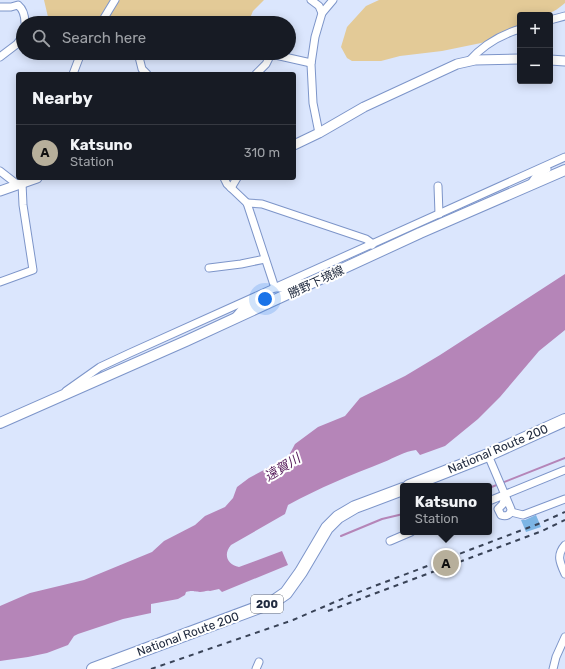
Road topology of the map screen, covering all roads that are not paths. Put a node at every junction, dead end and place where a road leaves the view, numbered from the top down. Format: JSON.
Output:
{"nodes":[{"id":1,"x":115,"y":0,"type":"edge"},
{"id":2,"x":311,"y":0,"type":"edge"},
{"id":3,"x":333,"y":0,"type":"edge"},
{"id":4,"x":0,"y":7,"type":"edge"},
{"id":5,"x":322,"y":13,"type":"junction"},
{"id":6,"x":25,"y":16,"type":"edge"},
{"id":7,"x":105,"y":16,"type":"edge"},
{"id":8,"x":565,"y":16,"type":"edge"},
{"id":9,"x":553,"y":19,"type":"edge"},
{"id":10,"x":517,"y":30,"type":"edge"},
{"id":11,"x":16,"y":45,"type":"edge"},
{"id":12,"x":0,"y":57,"type":"edge"},
{"id":13,"x":517,"y":59,"type":"edge"},
{"id":14,"x":78,"y":60,"type":"edge"},
{"id":15,"x":140,"y":60,"type":"edge"},
{"id":16,"x":268,"y":60,"type":"edge"},
{"id":17,"x":296,"y":60,"type":"edge"},
{"id":18,"x":553,"y":60,"type":"edge"},
{"id":19,"x":565,"y":61,"type":"edge"},
{"id":20,"x":468,"y":62,"type":"junction"},
{"id":21,"x":311,"y":63,"type":"junction"},
{"id":22,"x":74,"y":72,"type":"edge"},
{"id":23,"x":145,"y":72,"type":"edge"},
{"id":24,"x":258,"y":72,"type":"edge"},
{"id":25,"x":319,"y":133,"type":"junction"},
{"id":26,"x":296,"y":144,"type":"edge"},
{"id":27,"x":563,"y":158,"type":"edge"},
{"id":28,"x":565,"y":170,"type":"edge"},
{"id":29,"x":0,"y":171,"type":"edge"},
{"id":30,"x":31,"y":180,"type":"edge"},
{"id":31,"x":225,"y":180,"type":"edge"},
{"id":32,"x":236,"y":180,"type":"edge"},
{"id":33,"x":20,"y":184,"type":"junction"},
{"id":34,"x":530,"y":185,"type":"junction"},
{"id":35,"x":438,"y":186,"type":"dead end"},
{"id":36,"x":231,"y":188,"type":"junction"},
{"id":37,"x":0,"y":191,"type":"edge"},
{"id":38,"x":247,"y":203,"type":"junction"},
{"id":39,"x":454,"y":207,"type":"junction"},
{"id":40,"x":439,"y":214,"type":"junction"},
{"id":41,"x":420,"y":233,"type":"junction"},
{"id":42,"x":374,"y":244,"type":"junction"},
{"id":43,"x":265,"y":259,"type":"junction"},
{"id":44,"x":348,"y":267,"type":"junction"},
{"id":45,"x":209,"y":268,"type":"dead end"},
{"id":46,"x":317,"y":281,"type":"junction"},
{"id":47,"x":0,"y":282,"type":"edge"},
{"id":48,"x":272,"y":289,"type":"junction"},
{"id":49,"x":234,"y":319,"type":"junction"},
{"id":50,"x":61,"y":396,"type":"junction"},
{"id":51,"x":565,"y":420,"type":"edge"},
{"id":52,"x":0,"y":423,"type":"edge"},
{"id":53,"x":488,"y":455,"type":"junction"},
{"id":54,"x":565,"y":470,"type":"edge"},
{"id":55,"x":417,"y":483,"type":"edge"},
{"id":56,"x":400,"y":490,"type":"edge"},
{"id":57,"x":505,"y":495,"type":"junction"},
{"id":58,"x":565,"y":499,"type":"edge"},
{"id":59,"x":492,"y":500,"type":"edge"},
{"id":60,"x":511,"y":512,"type":"junction"},
{"id":61,"x":404,"y":535,"type":"edge"},
{"id":62,"x":390,"y":541,"type":"dead end"},
{"id":63,"x":565,"y":545,"type":"edge"},
{"id":64,"x":565,"y":574,"type":"edge"},
{"id":65,"x":565,"y":636,"type":"edge"},
{"id":66,"x":93,"y":669,"type":"edge"},
{"id":67,"x":553,"y":669,"type":"edge"}],
"edges":[{"from":1,"to":7,"type":"street"},
{"from":2,"to":5,"type":"street"},
{"from":3,"to":5,"type":"street"},
{"from":4,"to":6,"type":"street"},
{"from":5,"to":21,"type":"street"},
{"from":8,"to":9,"type":"street"},
{"from":10,"to":20,"type":"street"},
{"from":11,"to":12,"type":"street"},
{"from":13,"to":20,"type":"street"},
{"from":14,"to":22,"type":"street"},
{"from":15,"to":23,"type":"street"},
{"from":16,"to":24,"type":"street"},
{"from":17,"to":21,"type":"street"},
{"from":18,"to":19,"type":"street"},
{"from":20,"to":25,"type":"street"},
{"from":21,"to":25,"type":"street"},
{"from":25,"to":26,"type":"street"},
{"from":27,"to":34,"type":"street"},
{"from":27,"to":39,"type":"street"},
{"from":28,"to":34,"type":"main road","name":"勝野下境線"},
{"from":29,"to":33,"type":"street"},
{"from":30,"to":33,"type":"street"},
{"from":31,"to":36,"type":"street"},
{"from":32,"to":36,"type":"street"},
{"from":33,"to":37,"type":"street"},
{"from":33,"to":47,"type":"street"},
{"from":34,"to":41,"type":"main road","name":"勝野下境線"},
{"from":35,"to":40,"type":"street"},
{"from":36,"to":38,"type":"street"},
{"from":38,"to":42,"type":"street"},
{"from":38,"to":43,"type":"street"},
{"from":39,"to":40,"type":"street"},
{"from":39,"to":41,"type":"street"},
{"from":40,"to":42,"type":"street"},
{"from":41,"to":44,"type":"main road","name":"勝野下境線"},
{"from":42,"to":44,"type":"street"},
{"from":42,"to":48,"type":"street"},
{"from":43,"to":45,"type":"street"},
{"from":43,"to":48,"type":"street"},
{"from":44,"to":46,"type":"main road","name":"勝野下境線"},
{"from":46,"to":48,"type":"street"},
{"from":46,"to":49,"type":"main road","name":"勝野下境線"},
{"from":48,"to":49,"type":"street"},
{"from":48,"to":50,"type":"street"},
{"from":49,"to":50,"type":"main road","name":"勝野下境線"},
{"from":50,"to":52,"type":"main road","name":"勝野下境線"},
{"from":51,"to":53,"type":"highway","name":"National Route 200"},
{"from":53,"to":55,"type":"highway","name":"National Route 200"},
{"from":53,"to":57,"type":"street"},
{"from":54,"to":57,"type":"street"},
{"from":56,"to":66,"type":"highway","name":"National Route 200","number":"200"},
{"from":57,"to":59,"type":"street"},
{"from":57,"to":60,"type":"street"},
{"from":57,"to":60,"type":"street"},
{"from":58,"to":60,"type":"street"},
{"from":61,"to":62,"type":"street"},
{"from":63,"to":64,"type":"street"},
{"from":65,"to":67,"type":"street"}]}
